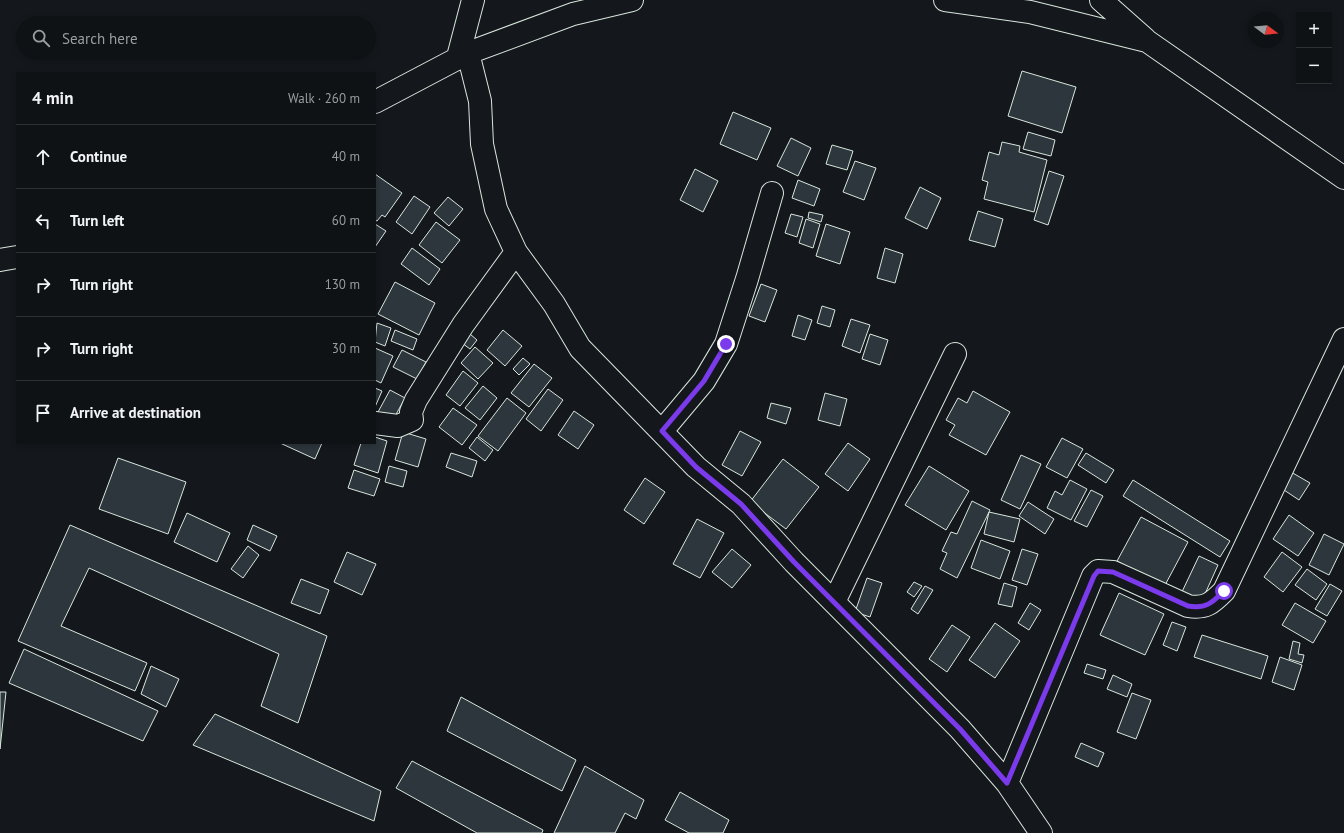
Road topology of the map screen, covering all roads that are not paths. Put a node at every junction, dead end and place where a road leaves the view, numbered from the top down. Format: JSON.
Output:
{"nodes":[{"id":1,"x":473,"y":0,"type":"edge"},
{"id":2,"x":632,"y":0,"type":"edge"},
{"id":3,"x":945,"y":0,"type":"edge"},
{"id":4,"x":1101,"y":0,"type":"edge"},
{"id":5,"x":1147,"y":41,"type":"junction"},
{"id":6,"x":463,"y":55,"type":"junction"},
{"id":7,"x":376,"y":101,"type":"edge"},
{"id":8,"x":1344,"y":178,"type":"edge"},
{"id":9,"x":772,"y":193,"type":"dead end"},
{"id":10,"x":516,"y":252,"type":"junction"},
{"id":11,"x":16,"y":257,"type":"edge"},
{"id":12,"x":0,"y":260,"type":"edge"},
{"id":13,"x":1344,"y":339,"type":"edge"},
{"id":14,"x":955,"y":354,"type":"dead end"},
{"id":15,"x":376,"y":423,"type":"edge"},
{"id":16,"x":662,"y":431,"type":"junction"},
{"id":17,"x":834,"y":602,"type":"junction"},
{"id":18,"x":1007,"y":783,"type":"junction"},
{"id":19,"x":1041,"y":833,"type":"edge"}],
"edges":[{"from":1,"to":6,"type":"street"},
{"from":2,"to":6,"type":"street"},
{"from":3,"to":5,"type":"street"},
{"from":4,"to":5,"type":"street"},
{"from":5,"to":8,"type":"street"},
{"from":6,"to":7,"type":"street"},
{"from":6,"to":10,"type":"street"},
{"from":9,"to":16,"type":"street"},
{"from":10,"to":15,"type":"street"},
{"from":10,"to":16,"type":"street"},
{"from":11,"to":12,"type":"street"},
{"from":13,"to":18,"type":"street"},
{"from":14,"to":17,"type":"street"},
{"from":16,"to":17,"type":"street"},
{"from":17,"to":18,"type":"street"},
{"from":18,"to":19,"type":"street"}]}
